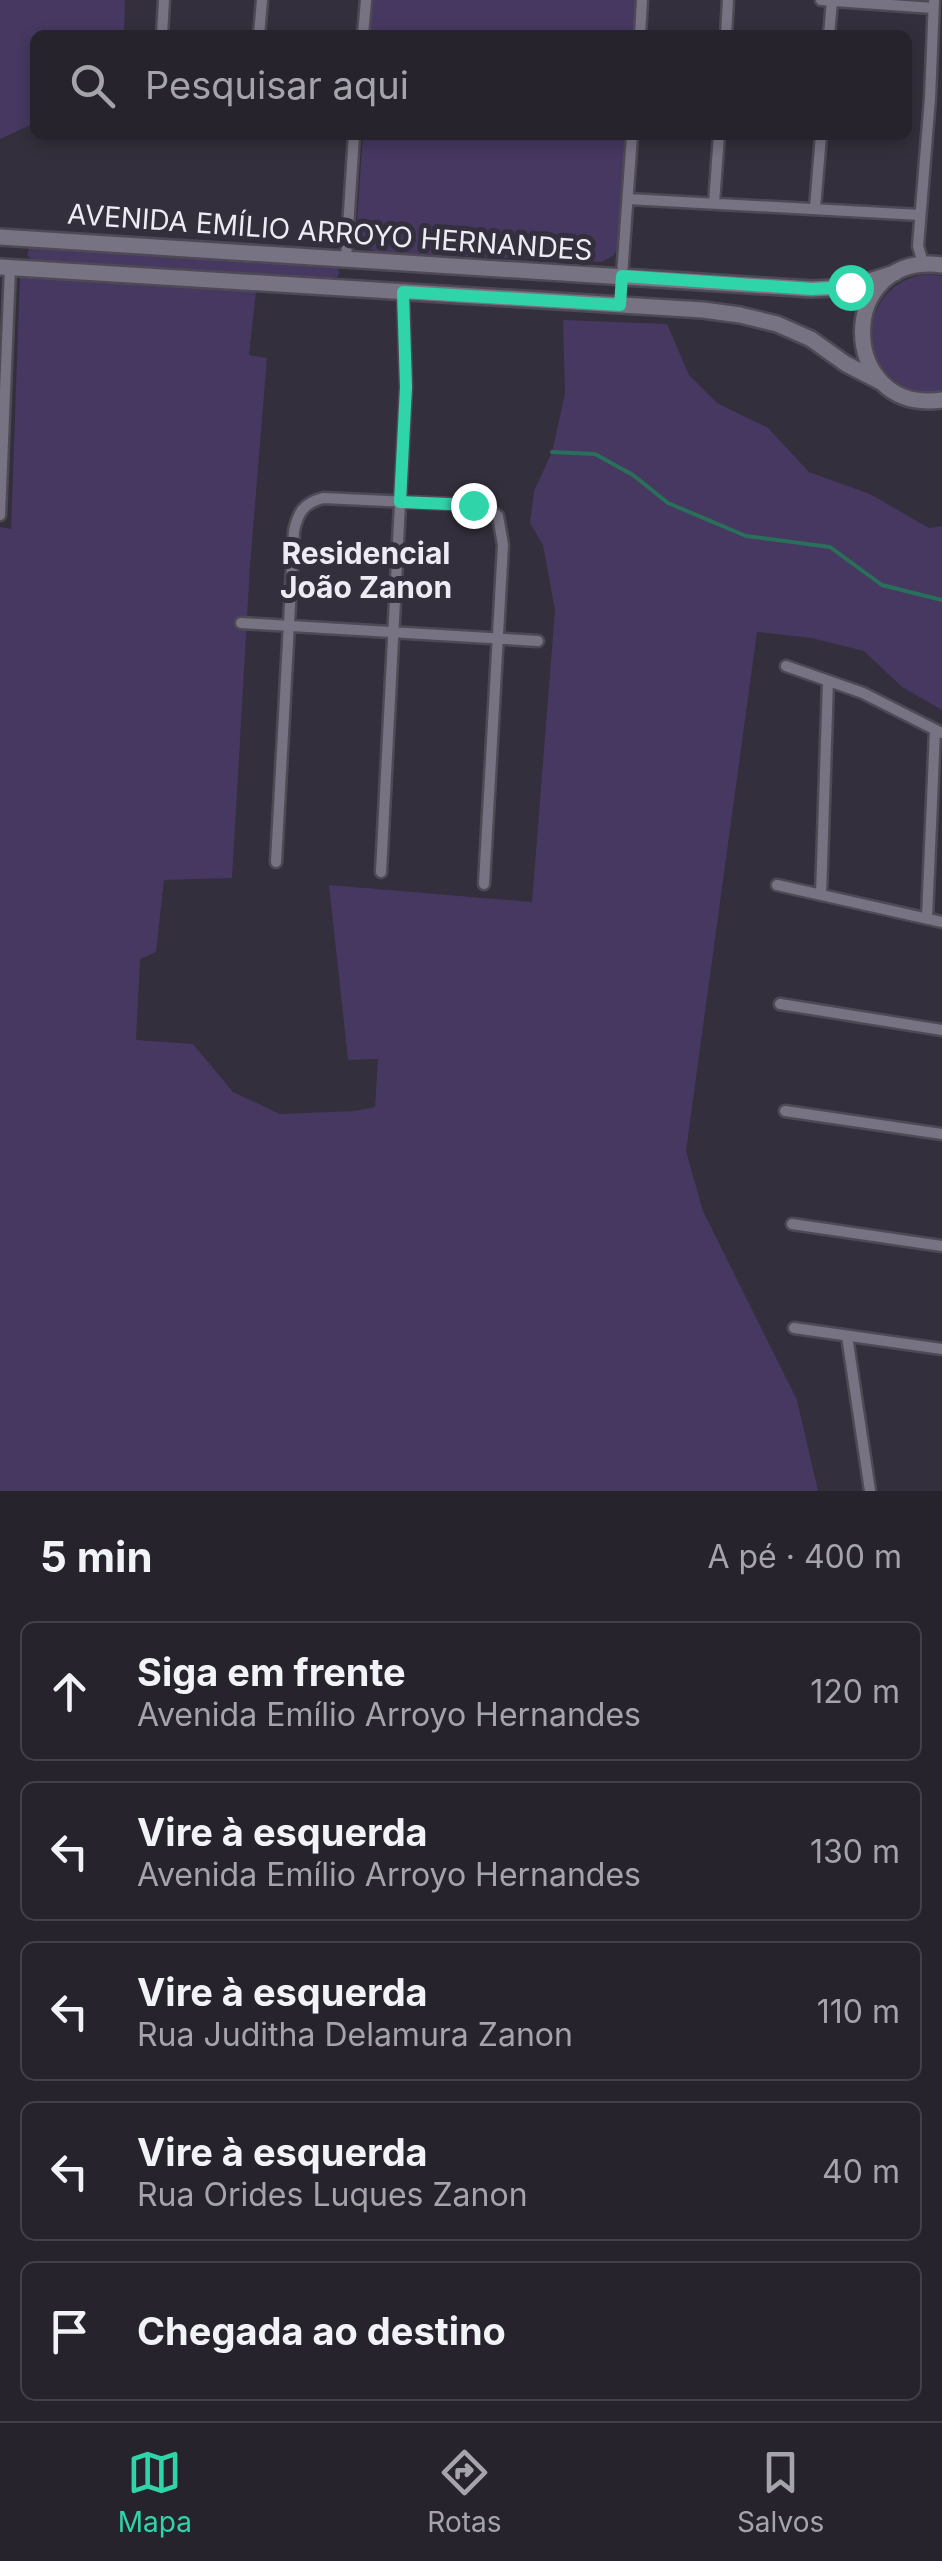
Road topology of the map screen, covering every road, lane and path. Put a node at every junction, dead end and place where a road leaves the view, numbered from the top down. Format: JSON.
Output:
{"nodes":[{"id":1,"x":164,"y":0,"type":"edge"},
{"id":2,"x":262,"y":0,"type":"edge"},
{"id":3,"x":366,"y":0,"type":"edge"},
{"id":4,"x":642,"y":0,"type":"edge"},
{"id":5,"x":728,"y":0,"type":"edge"},
{"id":6,"x":821,"y":0,"type":"edge"},
{"id":7,"x":832,"y":1,"type":"edge"},
{"id":8,"x":934,"y":4,"type":"edge"},
{"id":9,"x":162,"y":30,"type":"edge"},
{"id":10,"x":259,"y":30,"type":"edge"},
{"id":11,"x":363,"y":30,"type":"edge"},
{"id":12,"x":640,"y":30,"type":"edge"},
{"id":13,"x":726,"y":30,"type":"edge"},
{"id":14,"x":829,"y":30,"type":"edge"},
{"id":15,"x":936,"y":98,"type":"edge"},
{"id":16,"x":354,"y":140,"type":"edge"},
{"id":17,"x":632,"y":140,"type":"edge"},
{"id":18,"x":719,"y":140,"type":"edge"},
{"id":19,"x":821,"y":140,"type":"edge"},
{"id":20,"x":628,"y":200,"type":"junction"},
{"id":21,"x":714,"y":203,"type":"junction"},
{"id":22,"x":816,"y":208,"type":"junction"},
{"id":23,"x":920,"y":215,"type":"junction"},
{"id":24,"x":6,"y":237,"type":"edge"},
{"id":25,"x":346,"y":258,"type":"junction"},
{"id":26,"x":923,"y":264,"type":"junction"},
{"id":27,"x":942,"y":264,"type":"edge"},
{"id":28,"x":5,"y":267,"type":"edge"},
{"id":29,"x":895,"y":273,"type":"junction"},
{"id":30,"x":622,"y":276,"type":"junction"},
{"id":31,"x":347,"y":289,"type":"junction"},
{"id":32,"x":403,"y":292,"type":"junction"},
{"id":33,"x":620,"y":305,"type":"junction"},
{"id":34,"x":881,"y":382,"type":"junction"},
{"id":35,"x":942,"y":400,"type":"edge"},
{"id":36,"x":400,"y":502,"type":"junction"},
{"id":37,"x":0,"y":515,"type":"edge"},
{"id":38,"x":241,"y":624,"type":"dead end"},
{"id":39,"x":289,"y":626,"type":"junction"},
{"id":40,"x":394,"y":633,"type":"junction"},
{"id":41,"x":498,"y":639,"type":"junction"},
{"id":42,"x":538,"y":642,"type":"dead end"},
{"id":43,"x":786,"y":666,"type":"dead end"},
{"id":44,"x":828,"y":681,"type":"junction"},
{"id":45,"x":938,"y":732,"type":"edge"},
{"id":46,"x":937,"y":794,"type":"edge"},
{"id":47,"x":276,"y":862,"type":"dead end"},
{"id":48,"x":382,"y":872,"type":"dead end"},
{"id":49,"x":484,"y":884,"type":"dead end"},
{"id":50,"x":776,"y":885,"type":"dead end"},
{"id":51,"x":821,"y":895,"type":"junction"},
{"id":52,"x":927,"y":918,"type":"junction"},
{"id":53,"x":942,"y":922,"type":"edge"},
{"id":54,"x":780,"y":1004,"type":"dead end"},
{"id":55,"x":942,"y":1030,"type":"edge"},
{"id":56,"x":785,"y":1110,"type":"dead end"},
{"id":57,"x":942,"y":1134,"type":"edge"},
{"id":58,"x":792,"y":1224,"type":"dead end"},
{"id":59,"x":942,"y":1246,"type":"edge"},
{"id":60,"x":794,"y":1328,"type":"dead end"},
{"id":61,"x":847,"y":1336,"type":"junction"},
{"id":62,"x":942,"y":1349,"type":"edge"},
{"id":63,"x":870,"y":1491,"type":"edge"}],
"edges":[{"from":1,"to":9,"type":"street"},
{"from":2,"to":10,"type":"street"},
{"from":3,"to":11,"type":"street"},
{"from":4,"to":12,"type":"street"},
{"from":5,"to":13,"type":"street"},
{"from":6,"to":7,"type":"street"},
{"from":7,"to":8,"type":"street"},
{"from":7,"to":14,"type":"street"},
{"from":8,"to":15,"type":"street"},
{"from":15,"to":23,"type":"street"},
{"from":16,"to":25,"type":"street"},
{"from":17,"to":20,"type":"street"},
{"from":18,"to":21,"type":"street"},
{"from":19,"to":22,"type":"street"},
{"from":20,"to":21,"type":"street"},
{"from":20,"to":30,"type":"street"},
{"from":21,"to":22,"type":"street"},
{"from":22,"to":23,"type":"street"},
{"from":23,"to":26,"type":"street"},
{"from":24,"to":25,"type":"main road","name":"AVENIDA EMÍLIO ARROYO HERNANDES"},
{"from":24,"to":28,"type":"main road"},
{"from":25,"to":30,"type":"main road","name":"AVENIDA EMÍLIO ARROYO HERNANDES"},
{"from":25,"to":31,"type":"main road"},
{"from":26,"to":27,"type":"main road","name":"AVENIDA EMÍLIO ARROYO HERNANDES"},
{"from":26,"to":29,"type":"main road","name":"AVENIDA EMÍLIO ARROYO HERNANDES"},
{"from":28,"to":31,"type":"main road","name":"AVENIDA EMÍLIO ARROYO HERNANDES"},
{"from":28,"to":37,"type":"street"},
{"from":29,"to":30,"type":"main road","name":"AVENIDA EMÍLIO ARROYO HERNANDES"},
{"from":29,"to":34,"type":"main road"},
{"from":30,"to":33,"type":"main road"},
{"from":31,"to":32,"type":"main road","name":"AVENIDA EMÍLIO ARROYO HERNANDES"},
{"from":32,"to":33,"type":"main road","name":"AVENIDA EMÍLIO ARROYO HERNANDES"},
{"from":32,"to":36,"type":"street"},
{"from":33,"to":34,"type":"main road","name":"AVENIDA EMÍLIO ARROYO HERNANDES"},
{"from":34,"to":35,"type":"main road","name":"AVENIDA EMÍLIO ARROYO HERNANDES"},
{"from":36,"to":39,"type":"street"},
{"from":36,"to":40,"type":"street"},
{"from":36,"to":41,"type":"street"},
{"from":38,"to":39,"type":"street"},
{"from":39,"to":40,"type":"street"},
{"from":39,"to":47,"type":"street"},
{"from":40,"to":41,"type":"street"},
{"from":40,"to":48,"type":"street"},
{"from":41,"to":42,"type":"street"},
{"from":41,"to":49,"type":"street"},
{"from":43,"to":44,"type":"street"},
{"from":44,"to":45,"type":"street"},
{"from":44,"to":51,"type":"street"},
{"from":45,"to":46,"type":"street"},
{"from":46,"to":52,"type":"street"},
{"from":50,"to":51,"type":"street"},
{"from":51,"to":52,"type":"street"},
{"from":52,"to":53,"type":"street"},
{"from":54,"to":55,"type":"street"},
{"from":56,"to":57,"type":"street"},
{"from":58,"to":59,"type":"street"},
{"from":60,"to":61,"type":"street"},
{"from":61,"to":62,"type":"street"},
{"from":61,"to":63,"type":"street"}]}
